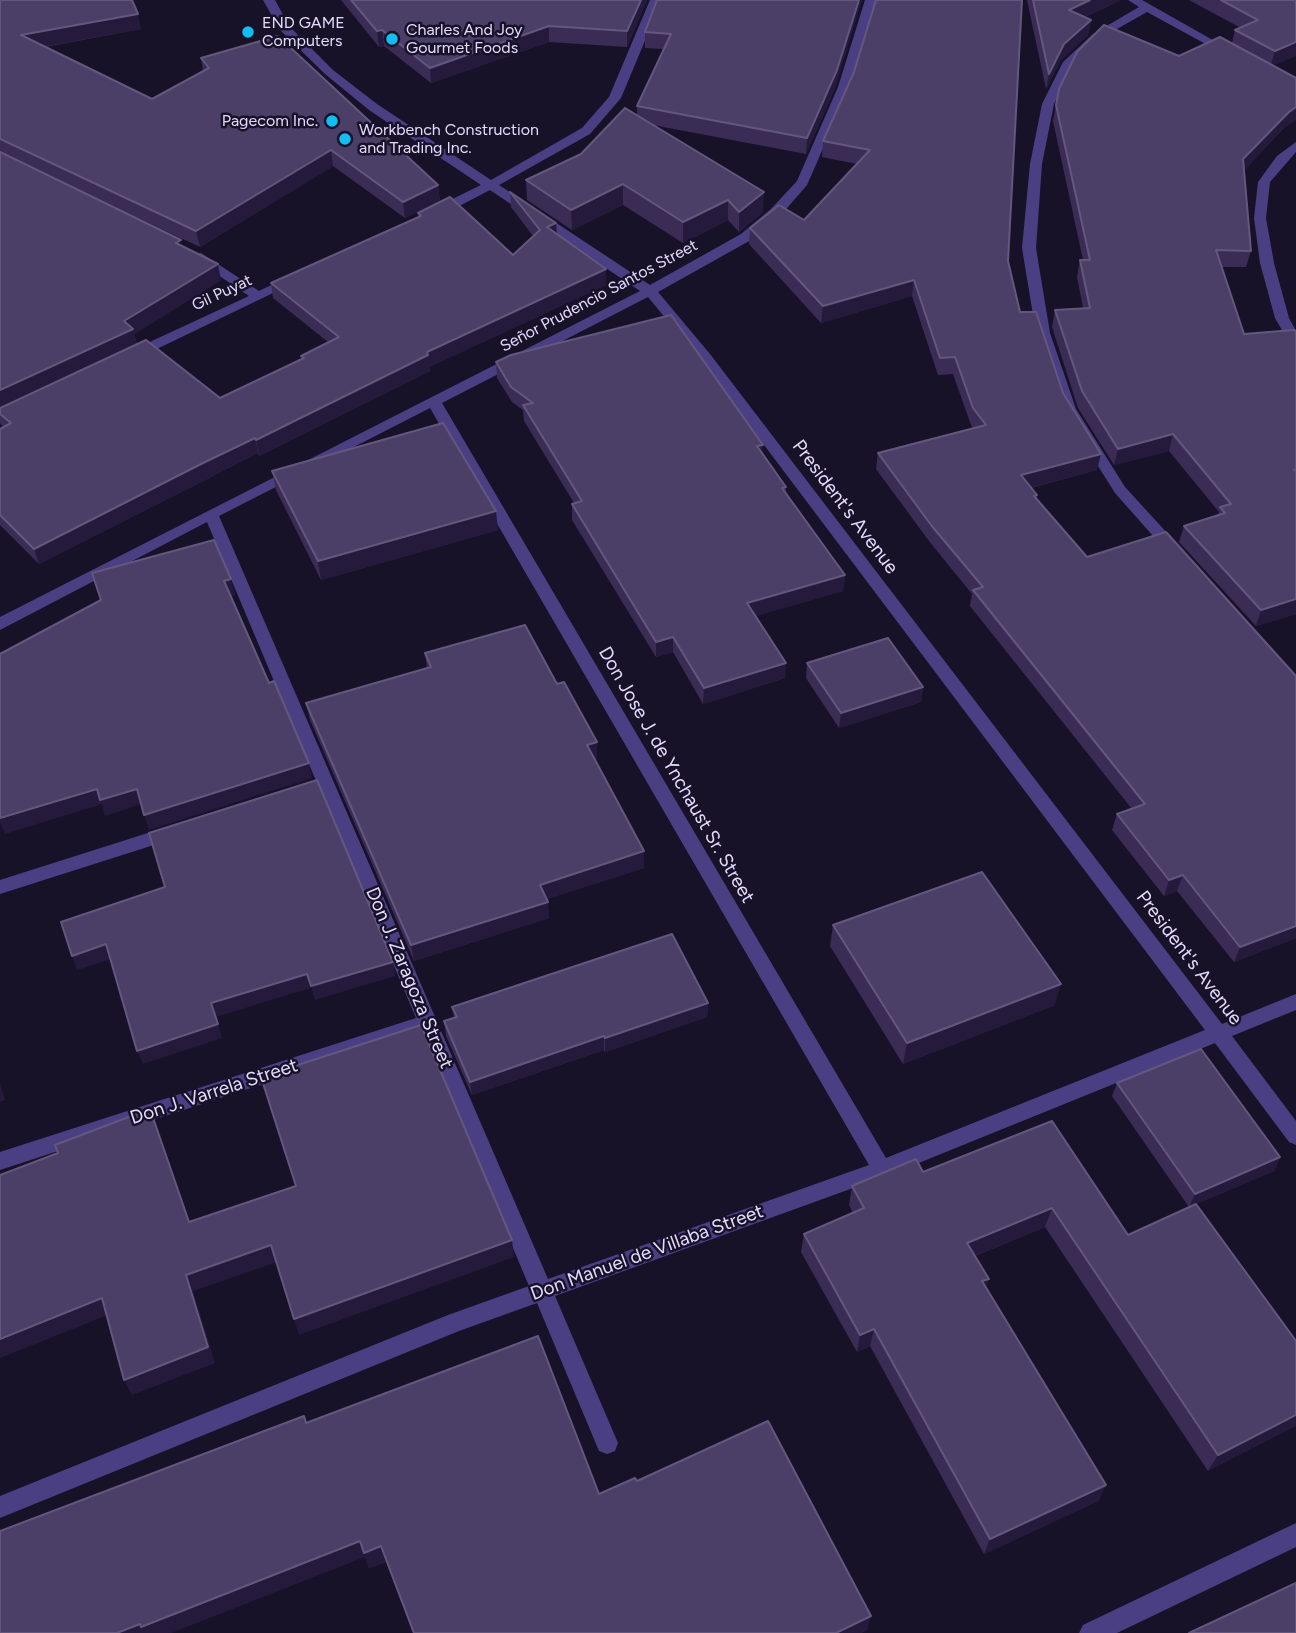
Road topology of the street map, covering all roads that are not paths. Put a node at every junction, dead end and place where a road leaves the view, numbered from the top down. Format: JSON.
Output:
{"nodes":[{"id":1,"x":269,"y":0,"type":"edge"},
{"id":2,"x":656,"y":0,"type":"edge"},
{"id":3,"x":872,"y":0,"type":"edge"},
{"id":4,"x":1140,"y":4,"type":"edge"},
{"id":5,"x":1238,"y":57,"type":"edge"},
{"id":6,"x":1296,"y":146,"type":"edge"},
{"id":7,"x":492,"y":184,"type":"junction"},
{"id":8,"x":421,"y":219,"type":"edge"},
{"id":9,"x":187,"y":249,"type":"edge"},
{"id":10,"x":304,"y":274,"type":"edge"},
{"id":11,"x":650,"y":291,"type":"junction"},
{"id":12,"x":258,"y":296,"type":"junction"},
{"id":13,"x":1296,"y":343,"type":"edge"},
{"id":14,"x":123,"y":360,"type":"edge"},
{"id":15,"x":434,"y":402,"type":"junction"},
{"id":16,"x":211,"y":514,"type":"junction"},
{"id":17,"x":1185,"y":562,"type":"edge"},
{"id":18,"x":0,"y":624,"type":"edge"},
{"id":19,"x":195,"y":825,"type":"edge"},
{"id":20,"x":0,"y":887,"type":"edge"},
{"id":21,"x":1296,"y":1002,"type":"edge"},
{"id":22,"x":428,"y":1022,"type":"junction"},
{"id":23,"x":1219,"y":1032,"type":"junction"},
{"id":24,"x":1296,"y":1136,"type":"edge"},
{"id":25,"x":0,"y":1161,"type":"edge"},
{"id":26,"x":882,"y":1169,"type":"junction"},
{"id":27,"x":542,"y":1290,"type":"junction"},
{"id":28,"x":607,"y":1443,"type":"dead end"},
{"id":29,"x":0,"y":1507,"type":"edge"},
{"id":30,"x":1296,"y":1535,"type":"edge"},
{"id":31,"x":1091,"y":1633,"type":"edge"}],
"edges":[{"from":1,"to":7,"type":"street","name":"President's Avenue"},
{"from":2,"to":7,"type":"street"},
{"from":3,"to":11,"type":"street","name":"Señor Prudencio Santos Street"},
{"from":4,"to":5,"type":"street"},
{"from":4,"to":17,"type":"street"},
{"from":6,"to":13,"type":"street"},
{"from":7,"to":8,"type":"street"},
{"from":7,"to":11,"type":"street","name":"President's Avenue"},
{"from":9,"to":12,"type":"street"},
{"from":10,"to":12,"type":"street","name":"Gil Puyat"},
{"from":11,"to":15,"type":"street","name":"Señor Prudencio Santos Street"},
{"from":11,"to":23,"type":"street","name":"President's Avenue"},
{"from":12,"to":14,"type":"street","name":"Gil Puyat"},
{"from":15,"to":16,"type":"street","name":"Señor Prudencio Santos Street"},
{"from":15,"to":26,"type":"street","name":"Don Jose J. de Ynchaust Sr. Street"},
{"from":16,"to":18,"type":"street","name":"Señor Prudencio Santos Street"},
{"from":16,"to":22,"type":"street","name":"Don J. Zaragoza Street"},
{"from":19,"to":20,"type":"street"},
{"from":21,"to":23,"type":"street","name":"Don Manuel de Villaba Street"},
{"from":22,"to":25,"type":"street","name":"Don J. Varrela Street"},
{"from":22,"to":27,"type":"street","name":"Don J. Zaragoza Street"},
{"from":23,"to":24,"type":"street","name":"President's Avenue"},
{"from":23,"to":26,"type":"street","name":"Don Manuel de Villaba Street"},
{"from":26,"to":27,"type":"street","name":"Don Manuel de Villaba Street"},
{"from":27,"to":28,"type":"street","name":"Don J. Zaragoza Street"},
{"from":27,"to":29,"type":"street","name":"Don Manuel de Villaba Street"},
{"from":30,"to":31,"type":"street"}]}
